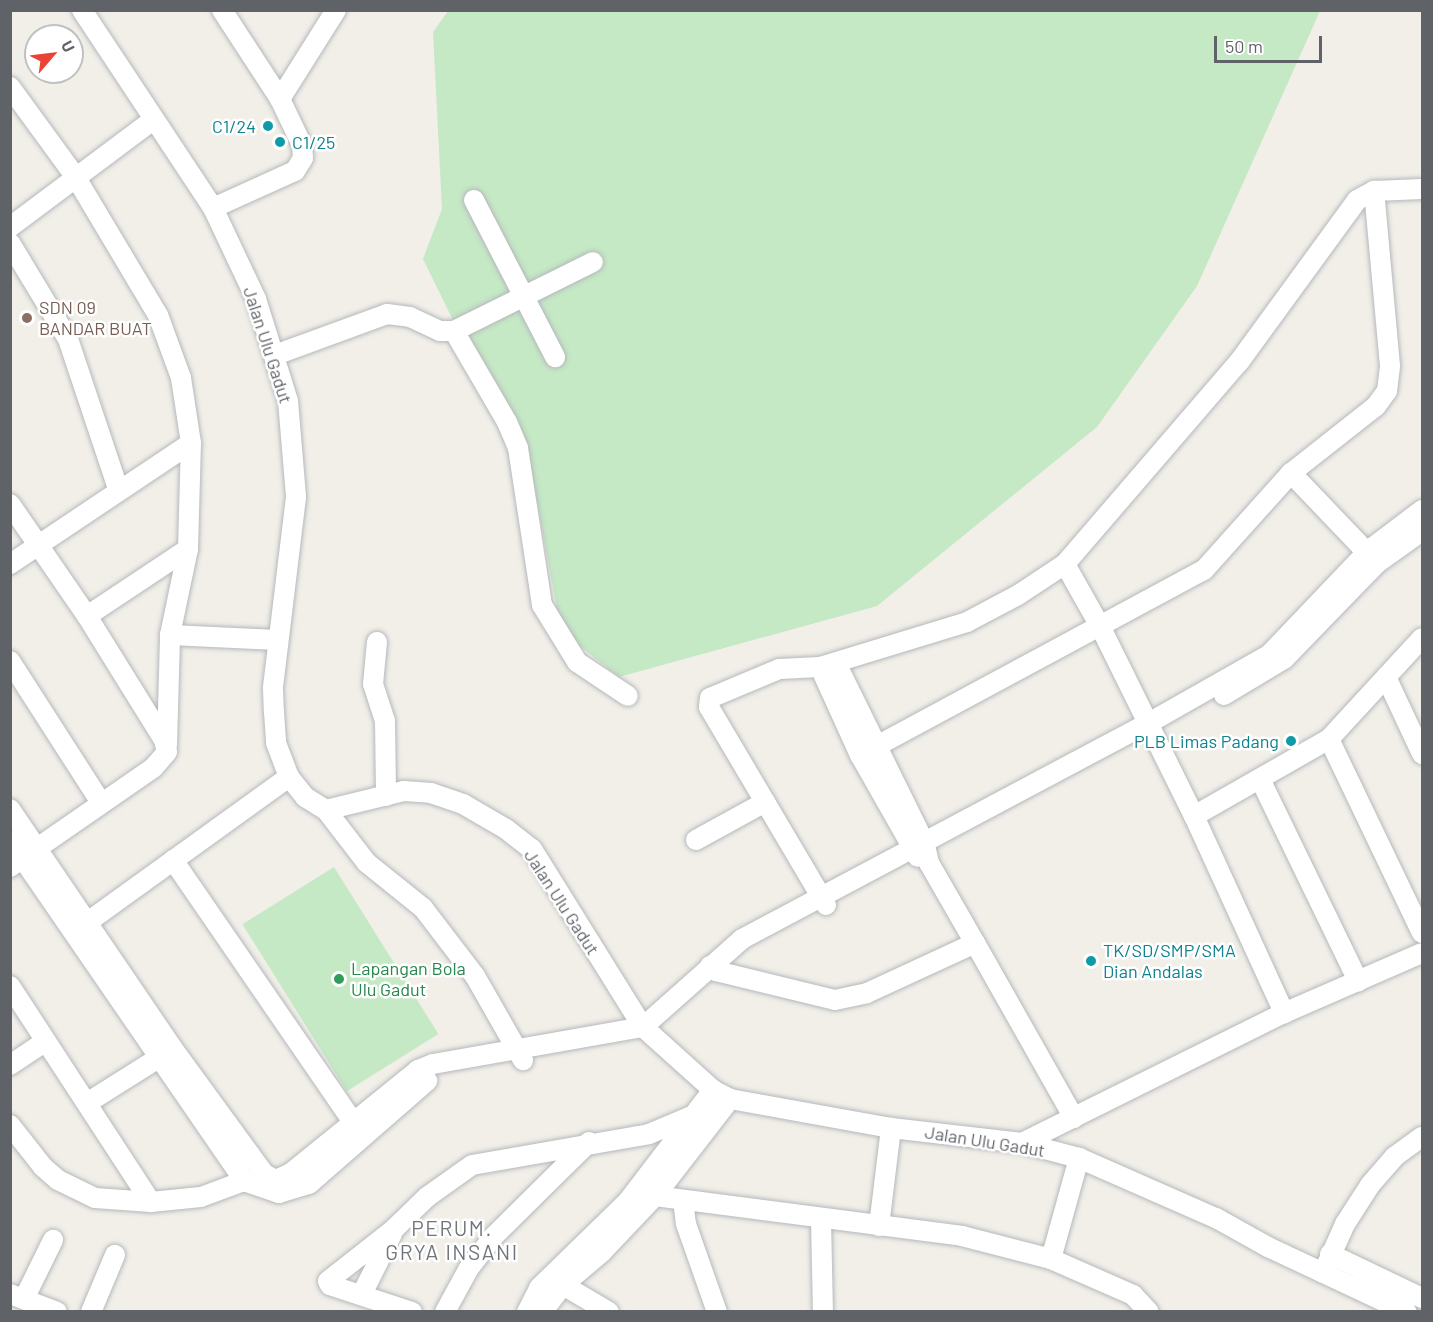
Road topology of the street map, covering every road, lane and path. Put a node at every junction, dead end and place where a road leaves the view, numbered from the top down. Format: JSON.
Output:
{"nodes":[{"id":1,"x":82,"y":10,"type":"edge"},
{"id":2,"x":222,"y":10,"type":"edge"},
{"id":3,"x":336,"y":10,"type":"edge"},
{"id":4,"x":10,"y":87,"type":"edge"},
{"id":5,"x":280,"y":99,"type":"junction"},
{"id":6,"x":18,"y":111,"type":"edge"},
{"id":7,"x":153,"y":120,"type":"junction"},
{"id":8,"x":75,"y":176,"type":"junction"},
{"id":9,"x":1422,"y":189,"type":"edge"},
{"id":10,"x":1374,"y":190,"type":"junction"},
{"id":11,"x":474,"y":200,"type":"dead end"},
{"id":12,"x":213,"y":208,"type":"junction"},
{"id":13,"x":10,"y":227,"type":"edge"},
{"id":14,"x":10,"y":243,"type":"edge"},
{"id":15,"x":593,"y":262,"type":"dead end"},
{"id":16,"x":523,"y":300,"type":"junction"},
{"id":17,"x":454,"y":331,"type":"junction"},
{"id":18,"x":275,"y":355,"type":"junction"},
{"id":19,"x":555,"y":357,"type":"dead end"},
{"id":20,"x":191,"y":443,"type":"junction"},
{"id":21,"x":1291,"y":473,"type":"junction"},
{"id":22,"x":119,"y":491,"type":"junction"},
{"id":23,"x":10,"y":504,"type":"edge"},
{"id":24,"x":1422,"y":510,"type":"edge"},
{"id":25,"x":1422,"y":531,"type":"edge"},
{"id":26,"x":39,"y":544,"type":"junction"},
{"id":27,"x":188,"y":549,"type":"junction"},
{"id":28,"x":1372,"y":557,"type":"junction"},
{"id":29,"x":10,"y":564,"type":"edge"},
{"id":30,"x":1065,"y":564,"type":"junction"},
{"id":31,"x":87,"y":616,"type":"junction"},
{"id":32,"x":1100,"y":626,"type":"junction"},
{"id":33,"x":171,"y":635,"type":"junction"},
{"id":34,"x":1422,"y":639,"type":"edge"},
{"id":35,"x":278,"y":640,"type":"junction"},
{"id":36,"x":377,"y":642,"type":"dead end"},
{"id":37,"x":10,"y":661,"type":"edge"},
{"id":38,"x":828,"y":665,"type":"junction"},
{"id":39,"x":1386,"y":677,"type":"junction"},
{"id":40,"x":628,"y":696,"type":"dead end"},
{"id":41,"x":1149,"y":728,"type":"junction"},
{"id":42,"x":1329,"y":739,"type":"junction"},
{"id":43,"x":167,"y":746,"type":"junction"},
{"id":44,"x":868,"y":752,"type":"junction"},
{"id":45,"x":1422,"y":754,"type":"edge"},
{"id":46,"x":289,"y":777,"type":"junction"},
{"id":47,"x":1260,"y":779,"type":"junction"},
{"id":48,"x":386,"y":796,"type":"junction"},
{"id":49,"x":765,"y":802,"type":"junction"},
{"id":50,"x":101,"y":803,"type":"junction"},
{"id":51,"x":10,"y":809,"type":"edge"},
{"id":52,"x":326,"y":810,"type":"junction"},
{"id":53,"x":1194,"y":816,"type":"junction"},
{"id":54,"x":10,"y":840,"type":"edge"},
{"id":55,"x":696,"y":840,"type":"dead end"},
{"id":56,"x":922,"y":852,"type":"junction"},
{"id":57,"x":23,"y":858,"type":"edge"},
{"id":58,"x":173,"y":860,"type":"junction"},
{"id":59,"x":824,"y":901,"type":"junction"},
{"id":60,"x":82,"y":926,"type":"junction"},
{"id":61,"x":1422,"y":933,"type":"edge"},
{"id":62,"x":975,"y":943,"type":"junction"},
{"id":63,"x":1422,"y":953,"type":"edge"},
{"id":64,"x":713,"y":969,"type":"junction"},
{"id":65,"x":1358,"y":981,"type":"junction"},
{"id":66,"x":10,"y":986,"type":"edge"},
{"id":67,"x":1284,"y":1013,"type":"junction"},
{"id":68,"x":648,"y":1032,"type":"junction"},
{"id":69,"x":46,"y":1041,"type":"junction"},
{"id":70,"x":166,"y":1053,"type":"junction"},
{"id":71,"x":521,"y":1055,"type":"junction"},
{"id":72,"x":10,"y":1065,"type":"edge"},
{"id":73,"x":721,"y":1095,"type":"junction"},
{"id":74,"x":87,"y":1103,"type":"junction"},
{"id":75,"x":694,"y":1115,"type":"junction"},
{"id":76,"x":1074,"y":1118,"type":"junction"},
{"id":77,"x":10,"y":1125,"type":"edge"},
{"id":78,"x":891,"y":1128,"type":"junction"},
{"id":79,"x":358,"y":1129,"type":"junction"},
{"id":80,"x":1422,"y":1137,"type":"edge"},
{"id":81,"x":589,"y":1143,"type":"junction"},
{"id":82,"x":1022,"y":1143,"type":"junction"},
{"id":83,"x":1079,"y":1158,"type":"junction"},
{"id":84,"x":244,"y":1181,"type":"junction"},
{"id":85,"x":656,"y":1196,"type":"junction"},
{"id":86,"x":683,"y":1200,"type":"junction"},
{"id":87,"x":151,"y":1202,"type":"junction"},
{"id":88,"x":821,"y":1219,"type":"junction"},
{"id":89,"x":879,"y":1226,"type":"junction"},
{"id":90,"x":394,"y":1229,"type":"junction"},
{"id":91,"x":53,"y":1240,"type":"dead end"},
{"id":92,"x":1330,"y":1254,"type":"junction"},
{"id":93,"x":115,"y":1255,"type":"dead end"},
{"id":94,"x":1051,"y":1259,"type":"junction"},
{"id":95,"x":1323,"y":1273,"type":"junction"},
{"id":96,"x":563,"y":1285,"type":"junction"},
{"id":97,"x":362,"y":1294,"type":"junction"},
{"id":98,"x":17,"y":1297,"type":"edge"},
{"id":99,"x":1422,"y":1298,"type":"edge"},
{"id":100,"x":57,"y":1311,"type":"edge"},
{"id":101,"x":91,"y":1311,"type":"edge"},
{"id":102,"x":411,"y":1311,"type":"edge"},
{"id":103,"x":445,"y":1311,"type":"edge"},
{"id":104,"x":527,"y":1311,"type":"edge"},
{"id":105,"x":542,"y":1311,"type":"edge"},
{"id":106,"x":609,"y":1311,"type":"edge"},
{"id":107,"x":717,"y":1311,"type":"edge"},
{"id":108,"x":823,"y":1311,"type":"edge"},
{"id":109,"x":1149,"y":1311,"type":"edge"},
{"id":110,"x":1407,"y":1311,"type":"edge"}],
"edges":[{"from":1,"to":7,"type":"street","name":"Jalan Ulu Gadut"},
{"from":2,"to":5,"type":"street"},
{"from":3,"to":5,"type":"street"},
{"from":4,"to":6,"type":"street"},
{"from":5,"to":12,"type":"street"},
{"from":6,"to":8,"type":"street"},
{"from":7,"to":8,"type":"street"},
{"from":7,"to":12,"type":"street","name":"Jalan Ulu Gadut"},
{"from":8,"to":13,"type":"street"},
{"from":8,"to":20,"type":"street"},
{"from":9,"to":10,"type":"street"},
{"from":10,"to":21,"type":"street"},
{"from":10,"to":30,"type":"street"},
{"from":11,"to":16,"type":"street"},
{"from":12,"to":18,"type":"street","name":"Jalan Ulu Gadut"},
{"from":14,"to":22,"type":"street"},
{"from":15,"to":16,"type":"street"},
{"from":16,"to":17,"type":"street"},
{"from":16,"to":19,"type":"street"},
{"from":17,"to":18,"type":"street"},
{"from":17,"to":40,"type":"street"},
{"from":18,"to":35,"type":"street","name":"Jalan Ulu Gadut"},
{"from":20,"to":22,"type":"street"},
{"from":20,"to":27,"type":"street"},
{"from":21,"to":28,"type":"street"},
{"from":21,"to":32,"type":"street"},
{"from":22,"to":26,"type":"street"},
{"from":23,"to":26,"type":"street"},
{"from":24,"to":28,"type":"street"},
{"from":25,"to":28,"type":"street"},
{"from":26,"to":29,"type":"street"},
{"from":26,"to":31,"type":"street"},
{"from":27,"to":31,"type":"street"},
{"from":27,"to":33,"type":"street"},
{"from":28,"to":41,"type":"street"},
{"from":30,"to":32,"type":"street"},
{"from":30,"to":38,"type":"street"},
{"from":31,"to":43,"type":"street"},
{"from":32,"to":41,"type":"street"},
{"from":32,"to":44,"type":"street"},
{"from":33,"to":35,"type":"street"},
{"from":33,"to":43,"type":"street"},
{"from":34,"to":39,"type":"street"},
{"from":35,"to":46,"type":"street","name":"Jalan Ulu Gadut"},
{"from":36,"to":48,"type":"street"},
{"from":37,"to":50,"type":"street"},
{"from":38,"to":44,"type":"street"},
{"from":38,"to":49,"type":"street"},
{"from":39,"to":42,"type":"street"},
{"from":39,"to":45,"type":"street"},
{"from":41,"to":53,"type":"street"},
{"from":41,"to":56,"type":"street"},
{"from":42,"to":47,"type":"street"},
{"from":42,"to":61,"type":"street"},
{"from":43,"to":50,"type":"street"},
{"from":44,"to":56,"type":"street"},
{"from":46,"to":52,"type":"street","name":"Jalan Ulu Gadut"},
{"from":46,"to":58,"type":"street"},
{"from":47,"to":53,"type":"street"},
{"from":47,"to":65,"type":"street"},
{"from":48,"to":52,"type":"street","name":"Jalan Ulu Gadut"},
{"from":48,"to":68,"type":"street","name":"Jalan Ulu Gadut"},
{"from":49,"to":55,"type":"street"},
{"from":49,"to":59,"type":"street"},
{"from":50,"to":57,"type":"street"},
{"from":51,"to":57,"type":"street"},
{"from":52,"to":71,"type":"street"},
{"from":53,"to":67,"type":"street"},
{"from":54,"to":57,"type":"street"},
{"from":56,"to":59,"type":"street"},
{"from":56,"to":62,"type":"street"},
{"from":57,"to":60,"type":"street"},
{"from":58,"to":60,"type":"street"},
{"from":58,"to":79,"type":"street"},
{"from":59,"to":64,"type":"street"},
{"from":60,"to":70,"type":"street"},
{"from":62,"to":64,"type":"street"},
{"from":62,"to":76,"type":"street"},
{"from":63,"to":65,"type":"street"},
{"from":64,"to":68,"type":"street"},
{"from":65,"to":67,"type":"street"},
{"from":66,"to":69,"type":"street"},
{"from":67,"to":76,"type":"street"},
{"from":68,"to":71,"type":"street"},
{"from":68,"to":73,"type":"street","name":"Jalan Ulu Gadut"},
{"from":69,"to":72,"type":"street"},
{"from":69,"to":74,"type":"street"},
{"from":70,"to":74,"type":"street"},
{"from":70,"to":79,"type":"street"},
{"from":70,"to":84,"type":"street"},
{"from":71,"to":79,"type":"street"},
{"from":73,"to":75,"type":"street"},
{"from":73,"to":78,"type":"street","name":"Jalan Ulu Gadut"},
{"from":73,"to":85,"type":"street"},
{"from":74,"to":87,"type":"street"},
{"from":75,"to":81,"type":"street"},
{"from":75,"to":104,"type":"street"},
{"from":76,"to":82,"type":"street"},
{"from":77,"to":87,"type":"street"},
{"from":78,"to":82,"type":"street","name":"Jalan Ulu Gadut"},
{"from":78,"to":89,"type":"street"},
{"from":79,"to":84,"type":"street"},
{"from":80,"to":92,"type":"street"},
{"from":81,"to":90,"type":"street"},
{"from":81,"to":103,"type":"street"},
{"from":82,"to":83,"type":"street","name":"Jalan Ulu Gadut"},
{"from":83,"to":94,"type":"street"},
{"from":83,"to":95,"type":"street","name":"Jalan Ulu Gadut"},
{"from":84,"to":87,"type":"street"},
{"from":85,"to":86,"type":"street"},
{"from":85,"to":96,"type":"street"},
{"from":86,"to":88,"type":"street"},
{"from":86,"to":107,"type":"street"},
{"from":88,"to":89,"type":"street"},
{"from":88,"to":108,"type":"street"},
{"from":89,"to":94,"type":"street"},
{"from":90,"to":97,"type":"street"},
{"from":90,"to":97,"type":"street"},
{"from":91,"to":98,"type":"street"},
{"from":92,"to":95,"type":"street"},
{"from":92,"to":99,"type":"street"},
{"from":93,"to":101,"type":"street"},
{"from":94,"to":109,"type":"street"},
{"from":95,"to":110,"type":"street","name":"Jalan Ulu Gadut"},
{"from":96,"to":105,"type":"street"},
{"from":96,"to":106,"type":"street"},
{"from":97,"to":102,"type":"street"},
{"from":98,"to":100,"type":"street"}]}
